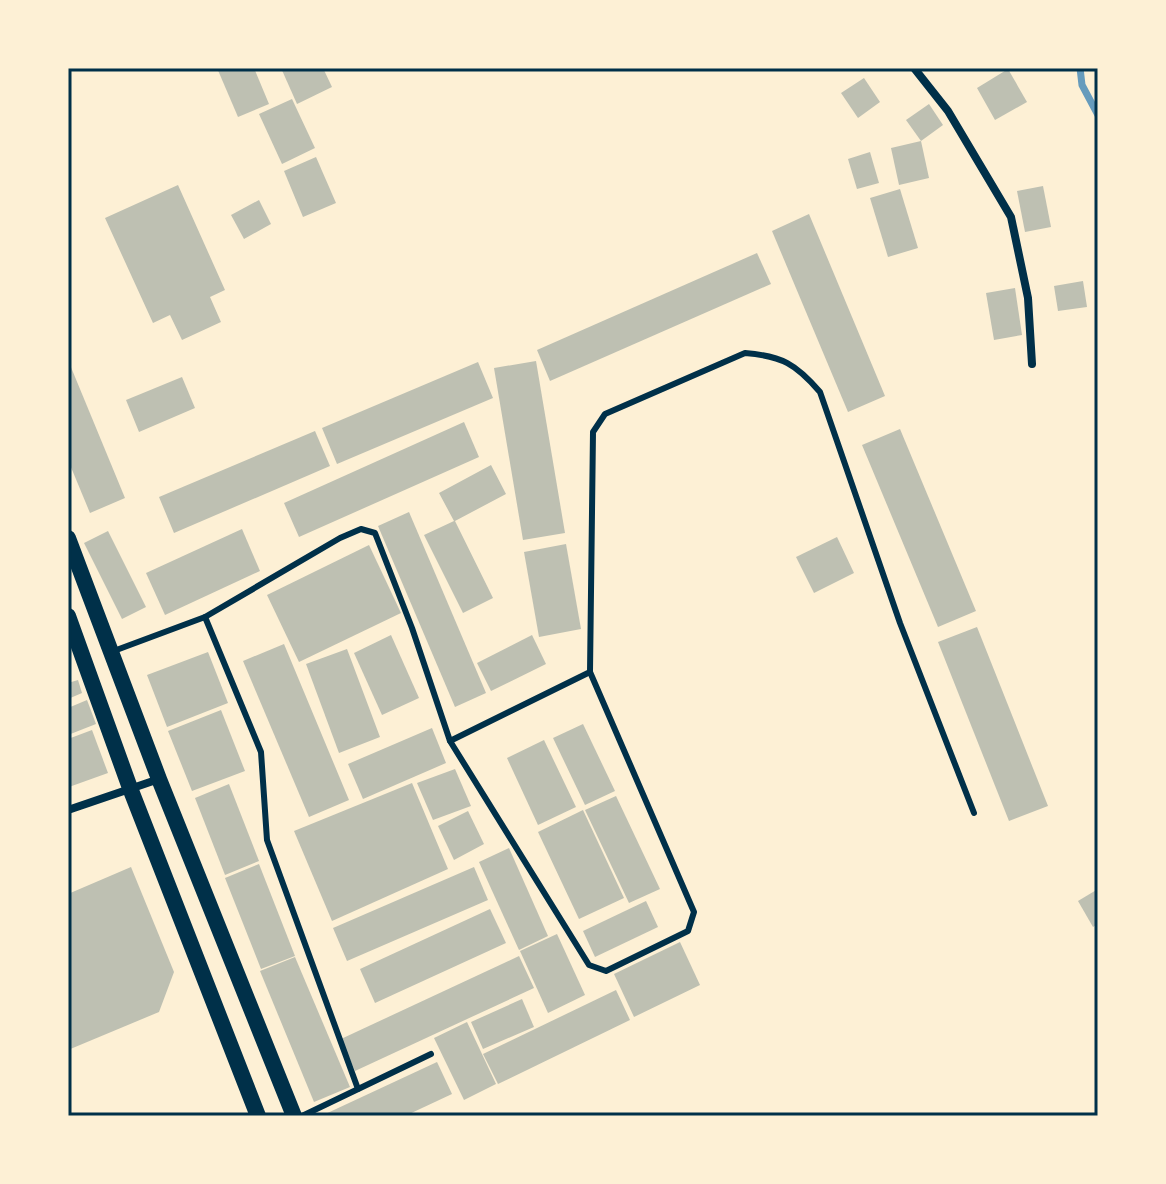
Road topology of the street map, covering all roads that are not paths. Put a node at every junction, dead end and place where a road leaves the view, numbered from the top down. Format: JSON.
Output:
{"nodes":[{"id":1,"x":914,"y":68,"type":"edge"},
{"id":2,"x":1032,"y":364,"type":"dead end"},
{"id":3,"x":68,"y":538,"type":"edge"},
{"id":4,"x":68,"y":616,"type":"edge"},
{"id":5,"x":205,"y":617,"type":"junction"},
{"id":6,"x":72,"y":640,"type":"edge"},
{"id":7,"x":111,"y":652,"type":"junction"},
{"id":8,"x":590,"y":672,"type":"junction"},
{"id":9,"x":450,"y":741,"type":"junction"},
{"id":10,"x":159,"y":779,"type":"junction"},
{"id":11,"x":130,"y":788,"type":"junction"},
{"id":12,"x":68,"y":810,"type":"edge"},
{"id":13,"x":974,"y":813,"type":"dead end"},
{"id":14,"x":431,"y":1054,"type":"dead end"},
{"id":15,"x":358,"y":1089,"type":"junction"},
{"id":16,"x":258,"y":1116,"type":"edge"},
{"id":17,"x":294,"y":1116,"type":"edge"},
{"id":18,"x":302,"y":1116,"type":"edge"}],
"edges":[{"from":1,"to":2,"type":"street"},
{"from":3,"to":7,"type":"main road"},
{"from":4,"to":6,"type":"main road"},
{"from":5,"to":7,"type":"lane"},
{"from":5,"to":9,"type":"lane"},
{"from":5,"to":15,"type":"lane"},
{"from":6,"to":11,"type":"main road"},
{"from":7,"to":10,"type":"main road"},
{"from":8,"to":9,"type":"lane"},
{"from":8,"to":9,"type":"lane"},
{"from":8,"to":13,"type":"lane"},
{"from":10,"to":11,"type":"street"},
{"from":10,"to":17,"type":"main road"},
{"from":11,"to":12,"type":"street"},
{"from":11,"to":16,"type":"main road"},
{"from":14,"to":15,"type":"lane"},
{"from":15,"to":18,"type":"lane"}]}
